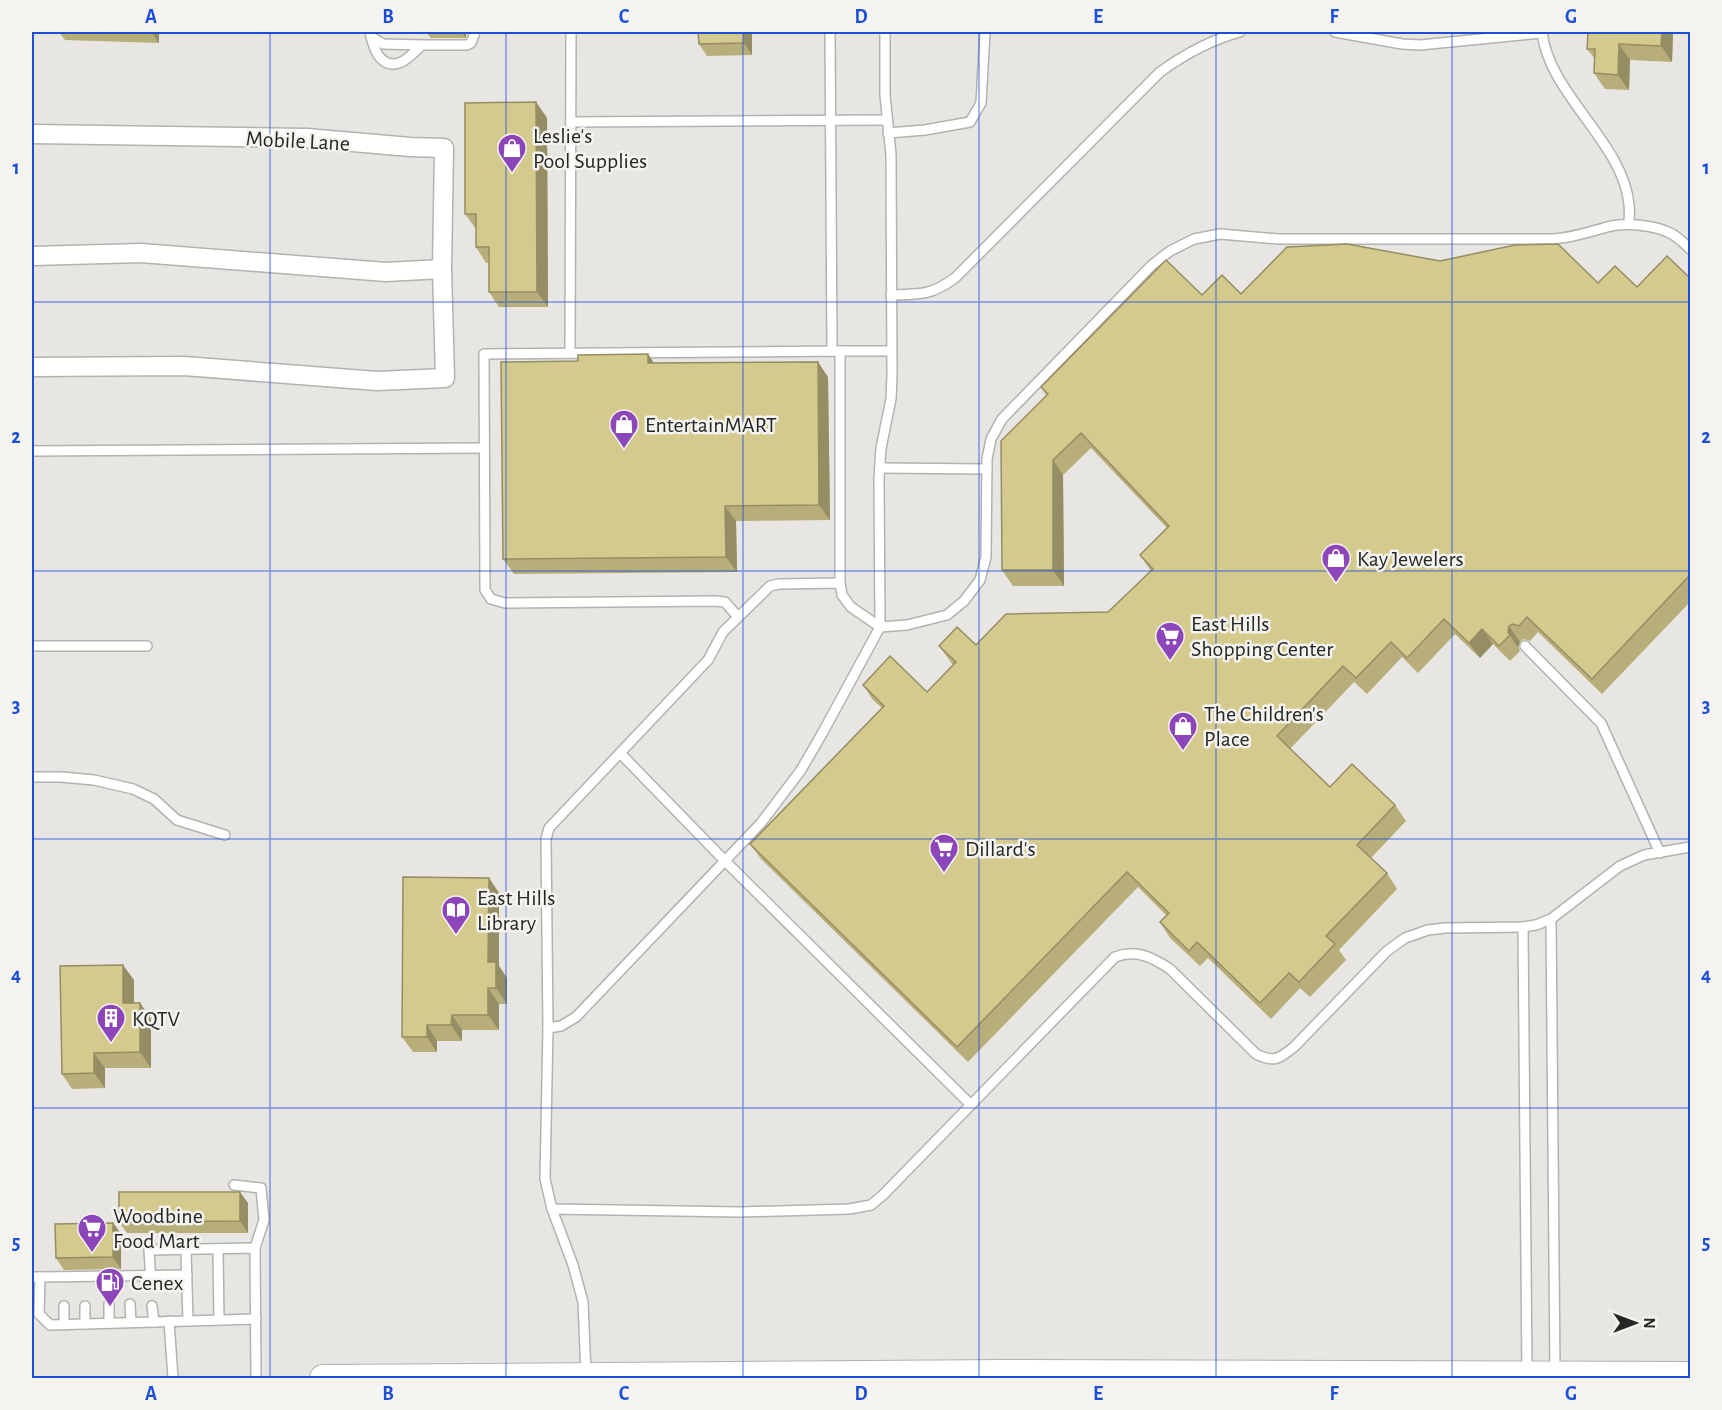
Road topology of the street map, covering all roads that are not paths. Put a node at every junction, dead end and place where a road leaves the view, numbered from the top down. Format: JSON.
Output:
{"nodes":[{"id":1,"x":475,"y":32,"type":"edge"},
{"id":2,"x":571,"y":32,"type":"edge"},
{"id":3,"x":830,"y":32,"type":"edge"},
{"id":4,"x":885,"y":32,"type":"edge"},
{"id":5,"x":986,"y":32,"type":"edge"},
{"id":6,"x":1240,"y":32,"type":"edge"},
{"id":7,"x":1335,"y":32,"type":"edge"},
{"id":8,"x":1542,"y":32,"type":"edge"},
{"id":9,"x":371,"y":34,"type":"edge"},
{"id":10,"x":422,"y":45,"type":"junction"},
{"id":11,"x":830,"y":120,"type":"junction"},
{"id":12,"x":887,"y":120,"type":"junction"},
{"id":13,"x":571,"y":122,"type":"junction"},
{"id":14,"x":888,"y":133,"type":"junction"},
{"id":15,"x":32,"y":134,"type":"edge"},
{"id":16,"x":1629,"y":224,"type":"junction"},
{"id":17,"x":1690,"y":249,"type":"edge"},
{"id":18,"x":32,"y":256,"type":"edge"},
{"id":19,"x":442,"y":269,"type":"junction"},
{"id":20,"x":891,"y":295,"type":"junction"},
{"id":21,"x":836,"y":351,"type":"junction"},
{"id":22,"x":891,"y":351,"type":"junction"},
{"id":23,"x":570,"y":353,"type":"junction"},
{"id":24,"x":32,"y":366,"type":"edge"},
{"id":25,"x":484,"y":448,"type":"junction"},
{"id":26,"x":32,"y":451,"type":"edge"},
{"id":27,"x":880,"y":468,"type":"junction"},
{"id":28,"x":987,"y":469,"type":"junction"},
{"id":29,"x":840,"y":583,"type":"junction"},
{"id":30,"x":738,"y":617,"type":"junction"},
{"id":31,"x":880,"y":627,"type":"junction"},
{"id":32,"x":32,"y":646,"type":"edge"},
{"id":33,"x":147,"y":646,"type":"dead end"},
{"id":34,"x":1525,"y":646,"type":"dead end"},
{"id":35,"x":620,"y":753,"type":"junction"},
{"id":36,"x":32,"y":777,"type":"edge"},
{"id":37,"x":225,"y":835,"type":"dead end"},
{"id":38,"x":1690,"y":847,"type":"edge"},
{"id":39,"x":1660,"y":853,"type":"junction"},
{"id":40,"x":725,"y":861,"type":"junction"},
{"id":41,"x":1551,"y":919,"type":"junction"},
{"id":42,"x":1523,"y":927,"type":"junction"},
{"id":43,"x":548,"y":1028,"type":"junction"},
{"id":44,"x":971,"y":1105,"type":"junction"},
{"id":45,"x":234,"y":1185,"type":"dead end"},
{"id":46,"x":552,"y":1209,"type":"junction"},
{"id":47,"x":255,"y":1248,"type":"junction"},
{"id":48,"x":218,"y":1250,"type":"junction"},
{"id":49,"x":186,"y":1251,"type":"junction"},
{"id":50,"x":187,"y":1275,"type":"junction"},
{"id":51,"x":36,"y":1277,"type":"edge"},
{"id":52,"x":151,"y":1279,"type":"junction"},
{"id":53,"x":109,"y":1304,"type":"dead end"},
{"id":54,"x":130,"y":1304,"type":"dead end"},
{"id":55,"x":64,"y":1306,"type":"dead end"},
{"id":56,"x":85,"y":1306,"type":"dead end"},
{"id":57,"x":152,"y":1306,"type":"dead end"},
{"id":58,"x":256,"y":1318,"type":"junction"},
{"id":59,"x":219,"y":1320,"type":"junction"},
{"id":60,"x":169,"y":1321,"type":"junction"},
{"id":61,"x":188,"y":1321,"type":"junction"},
{"id":62,"x":154,"y":1322,"type":"junction"},
{"id":63,"x":109,"y":1323,"type":"junction"},
{"id":64,"x":131,"y":1323,"type":"junction"},
{"id":65,"x":85,"y":1324,"type":"junction"},
{"id":66,"x":64,"y":1325,"type":"junction"},
{"id":67,"x":1527,"y":1375,"type":"junction"},
{"id":68,"x":1555,"y":1375,"type":"junction"},
{"id":69,"x":1690,"y":1375,"type":"edge"},
{"id":70,"x":586,"y":1376,"type":"junction"},
{"id":71,"x":1005,"y":1376,"type":"edge"},
{"id":72,"x":1243,"y":1377,"type":"edge"},
{"id":73,"x":1293,"y":1377,"type":"edge"},
{"id":74,"x":1652,"y":1377,"type":"edge"},
{"id":75,"x":173,"y":1378,"type":"edge"},
{"id":76,"x":255,"y":1378,"type":"edge"},
{"id":77,"x":323,"y":1378,"type":"edge"}],
"edges":[{"from":1,"to":10,"type":"lane"},
{"from":2,"to":13,"type":"lane"},
{"from":3,"to":11,"type":"lane"},
{"from":4,"to":12,"type":"lane"},
{"from":5,"to":14,"type":"lane"},
{"from":6,"to":20,"type":"lane"},
{"from":7,"to":8,"type":"lane"},
{"from":8,"to":16,"type":"lane"},
{"from":9,"to":10,"type":"lane"},
{"from":9,"to":10,"type":"lane"},
{"from":11,"to":12,"type":"lane"},
{"from":11,"to":13,"type":"lane"},
{"from":11,"to":21,"type":"lane"},
{"from":12,"to":14,"type":"lane"},
{"from":13,"to":23,"type":"lane"},
{"from":14,"to":20,"type":"lane"},
{"from":15,"to":19,"type":"street","name":"Mobile Lane"},
{"from":16,"to":17,"type":"lane"},
{"from":16,"to":28,"type":"lane"},
{"from":18,"to":19,"type":"street"},
{"from":19,"to":24,"type":"street","name":"Mobile Lane"},
{"from":20,"to":22,"type":"lane"},
{"from":21,"to":22,"type":"lane"},
{"from":21,"to":23,"type":"lane"},
{"from":21,"to":29,"type":"lane"},
{"from":22,"to":27,"type":"lane"},
{"from":23,"to":25,"type":"lane"},
{"from":25,"to":26,"type":"lane"},
{"from":25,"to":30,"type":"lane"},
{"from":27,"to":28,"type":"lane"},
{"from":27,"to":31,"type":"lane"},
{"from":28,"to":31,"type":"lane"},
{"from":29,"to":30,"type":"lane"},
{"from":29,"to":31,"type":"lane"},
{"from":30,"to":35,"type":"lane"},
{"from":31,"to":40,"type":"lane"},
{"from":32,"to":33,"type":"lane"},
{"from":34,"to":39,"type":"lane"},
{"from":35,"to":40,"type":"lane"},
{"from":35,"to":43,"type":"lane"},
{"from":36,"to":37,"type":"lane"},
{"from":38,"to":39,"type":"lane"},
{"from":39,"to":41,"type":"lane"},
{"from":40,"to":43,"type":"lane"},
{"from":40,"to":44,"type":"lane"},
{"from":41,"to":42,"type":"lane"},
{"from":41,"to":68,"type":"lane"},
{"from":42,"to":44,"type":"lane"},
{"from":42,"to":67,"type":"lane"},
{"from":43,"to":46,"type":"lane"},
{"from":44,"to":46,"type":"lane"},
{"from":45,"to":47,"type":"lane"},
{"from":46,"to":70,"type":"lane"},
{"from":47,"to":48,"type":"lane"},
{"from":47,"to":58,"type":"lane"},
{"from":48,"to":49,"type":"lane"},
{"from":48,"to":59,"type":"lane"},
{"from":49,"to":50,"type":"lane"},
{"from":49,"to":52,"type":"lane"},
{"from":50,"to":52,"type":"lane"},
{"from":50,"to":61,"type":"lane"},
{"from":51,"to":52,"type":"lane"},
{"from":51,"to":66,"type":"lane"},
{"from":53,"to":63,"type":"lane"},
{"from":54,"to":64,"type":"lane"},
{"from":55,"to":66,"type":"lane"},
{"from":56,"to":65,"type":"lane"},
{"from":57,"to":62,"type":"lane"},
{"from":58,"to":59,"type":"lane"},
{"from":58,"to":76,"type":"lane"},
{"from":59,"to":61,"type":"lane"},
{"from":60,"to":61,"type":"lane"},
{"from":60,"to":62,"type":"lane"},
{"from":60,"to":75,"type":"lane"},
{"from":62,"to":64,"type":"lane"},
{"from":63,"to":64,"type":"lane"},
{"from":63,"to":65,"type":"lane"},
{"from":65,"to":66,"type":"lane"},
{"from":67,"to":68,"type":"main road"},
{"from":67,"to":73,"type":"main road"},
{"from":68,"to":74,"type":"main road"},
{"from":69,"to":74,"type":"main road"},
{"from":70,"to":71,"type":"main road"},
{"from":70,"to":77,"type":"main road"},
{"from":71,"to":72,"type":"main road"},
{"from":72,"to":73,"type":"main road"}]}
